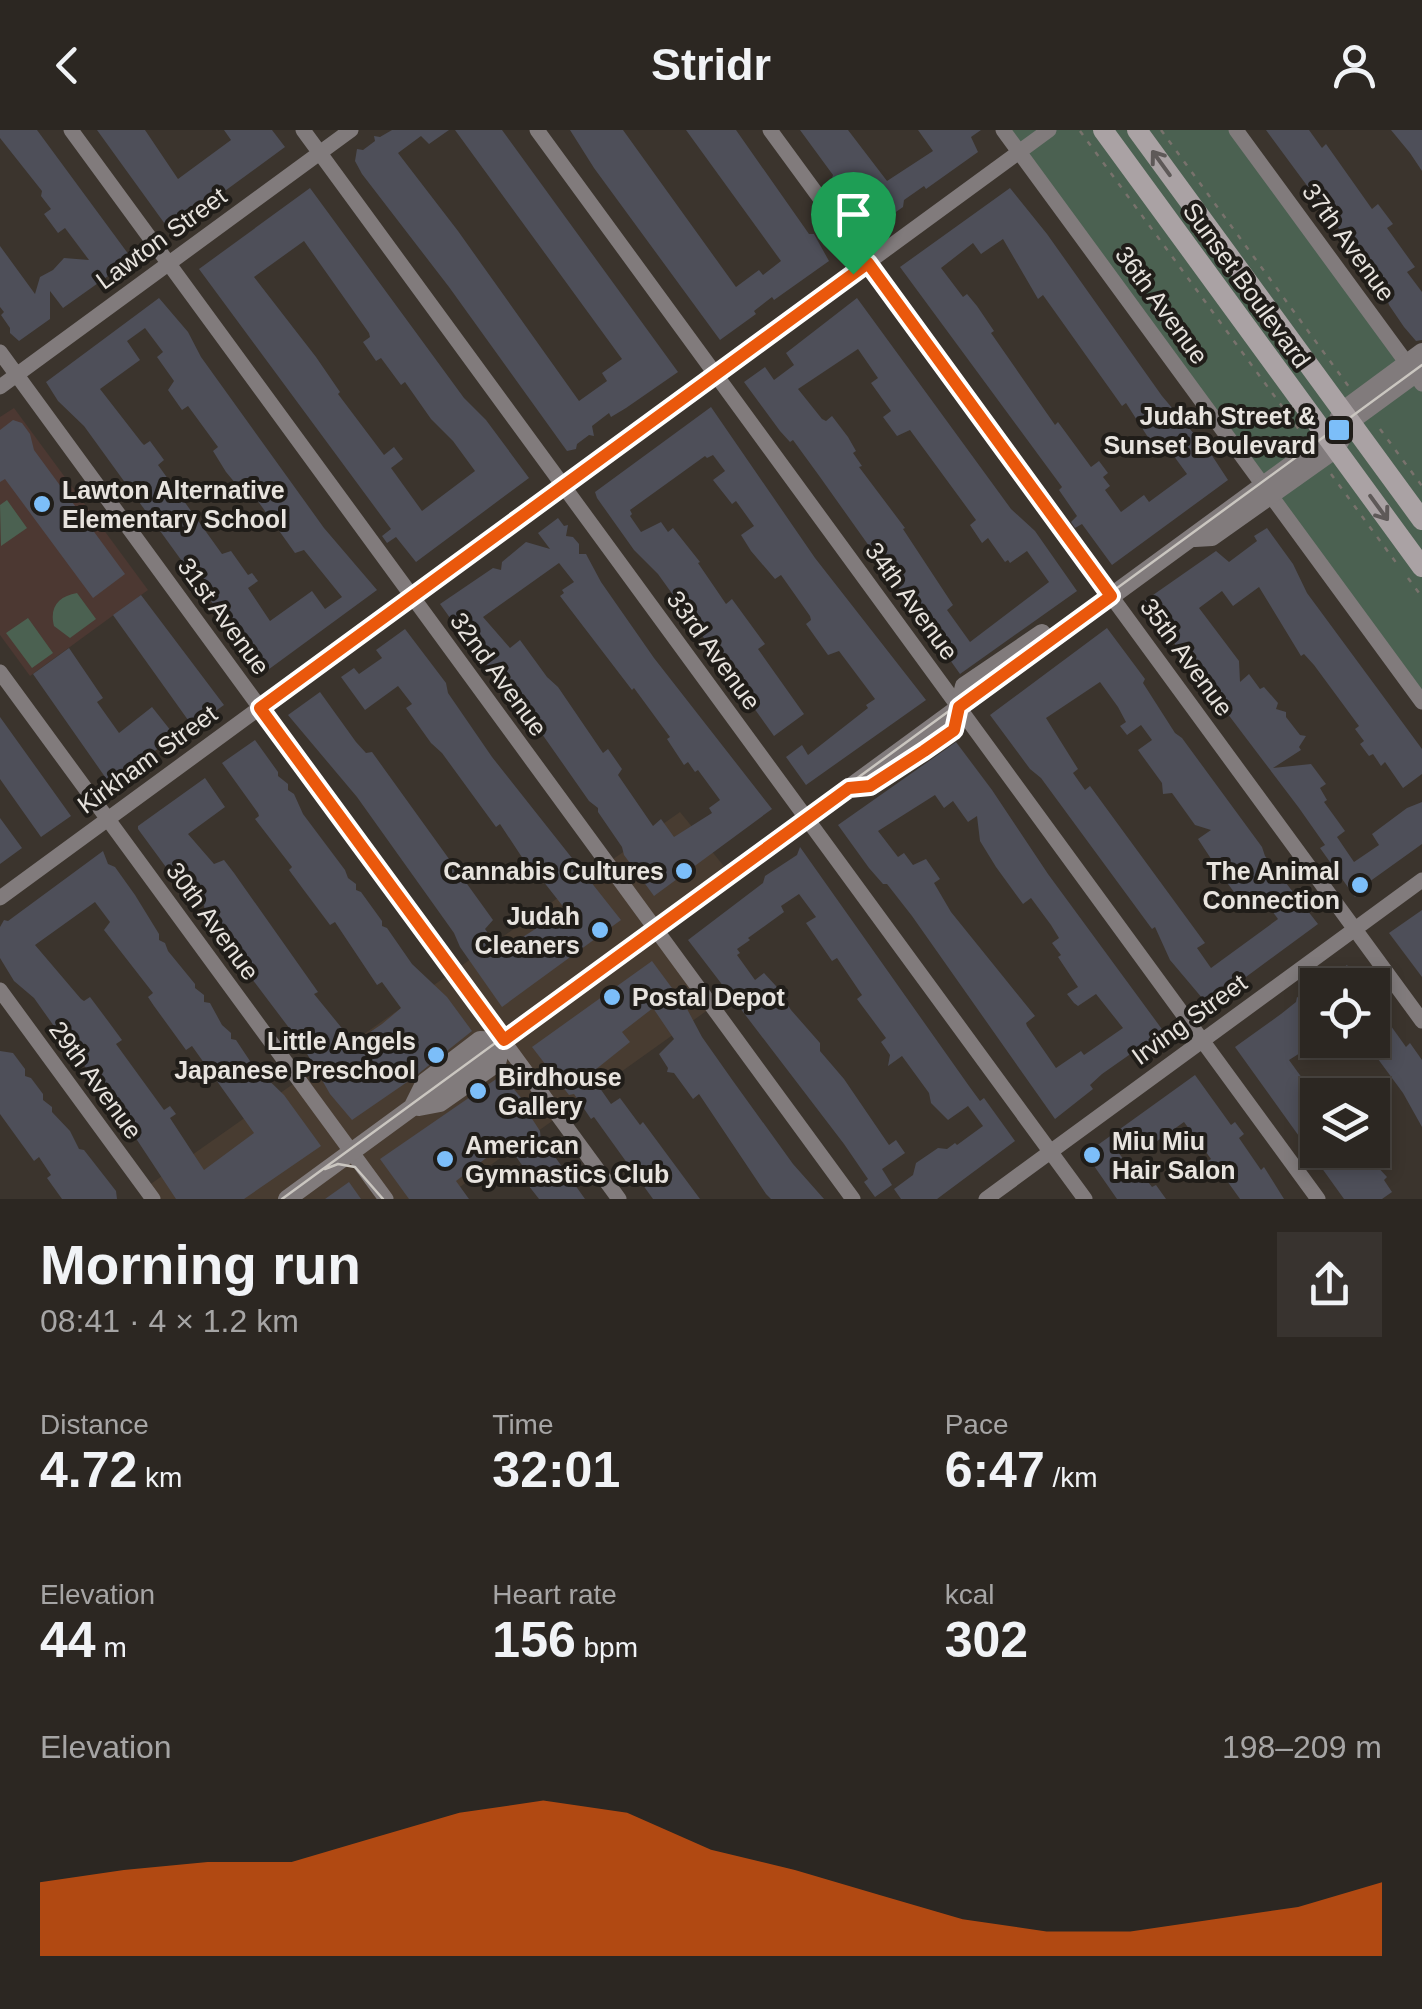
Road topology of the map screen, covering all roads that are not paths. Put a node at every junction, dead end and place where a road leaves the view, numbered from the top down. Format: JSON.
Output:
{"nodes":[{"id":1,"x":71,"y":130,"type":"edge"},
{"id":2,"x":304,"y":130,"type":"edge"},
{"id":3,"x":351,"y":130,"type":"edge"},
{"id":4,"x":537,"y":130,"type":"edge"},
{"id":5,"x":770,"y":130,"type":"edge"},
{"id":6,"x":1004,"y":130,"type":"edge"},
{"id":7,"x":1050,"y":130,"type":"edge"},
{"id":8,"x":1103,"y":130,"type":"edge"},
{"id":9,"x":1136,"y":130,"type":"edge"},
{"id":10,"x":1236,"y":130,"type":"edge"},
{"id":11,"x":320,"y":152,"type":"junction"},
{"id":12,"x":1020,"y":152,"type":"junction"},
{"id":13,"x":868,"y":263,"type":"junction"},
{"id":14,"x":168,"y":264,"type":"junction"},
{"id":15,"x":0,"y":352,"type":"edge"},
{"id":16,"x":1417,"y":368,"type":"edge"},
{"id":17,"x":16,"y":374,"type":"junction"},
{"id":18,"x":716,"y":374,"type":"junction"},
{"id":19,"x":0,"y":386,"type":"edge"},
{"id":20,"x":1348,"y":408,"type":"junction"},
{"id":21,"x":1330,"y":451,"type":"junction"},
{"id":22,"x":563,"y":486,"type":"junction"},
{"id":23,"x":1267,"y":491,"type":"junction"},
{"id":24,"x":1422,"y":520,"type":"edge"},
{"id":25,"x":1422,"y":567,"type":"edge"},
{"id":26,"x":412,"y":596,"type":"junction"},
{"id":27,"x":1111,"y":596,"type":"junction"},
{"id":28,"x":0,"y":672,"type":"edge"},
{"id":29,"x":1422,"y":702,"type":"edge"},
{"id":30,"x":959,"y":707,"type":"junction"},
{"id":31,"x":260,"y":708,"type":"junction"},
{"id":32,"x":108,"y":819,"type":"junction"},
{"id":33,"x":807,"y":819,"type":"junction"},
{"id":34,"x":1422,"y":880,"type":"edge"},
{"id":35,"x":0,"y":898,"type":"edge"},
{"id":36,"x":1355,"y":929,"type":"junction"},
{"id":37,"x":656,"y":930,"type":"junction"},
{"id":38,"x":0,"y":990,"type":"edge"},
{"id":39,"x":1422,"y":1021,"type":"edge"},
{"id":40,"x":504,"y":1040,"type":"junction"},
{"id":41,"x":1202,"y":1040,"type":"junction"},
{"id":42,"x":351,"y":1152,"type":"junction"},
{"id":43,"x":1051,"y":1152,"type":"junction"},
{"id":44,"x":152,"y":1199,"type":"edge"},
{"id":45,"x":287,"y":1199,"type":"edge"},
{"id":46,"x":386,"y":1199,"type":"edge"},
{"id":47,"x":620,"y":1199,"type":"edge"},
{"id":48,"x":852,"y":1199,"type":"edge"},
{"id":49,"x":986,"y":1199,"type":"edge"},
{"id":50,"x":1085,"y":1199,"type":"edge"},
{"id":51,"x":1318,"y":1199,"type":"edge"}],
"edges":[{"from":1,"to":14,"type":"street","name":"32nd Avenue"},
{"from":2,"to":11,"type":"street","name":"33rd Avenue"},
{"from":3,"to":11,"type":"street","name":"Lawton Street"},
{"from":4,"to":18,"type":"street","name":"34th Avenue"},
{"from":5,"to":13,"type":"street","name":"35th Avenue"},
{"from":6,"to":12,"type":"street","name":"36th Avenue"},
{"from":7,"to":12,"type":"street","name":"Kirkham Street"},
{"from":8,"to":21,"type":"main road","name":"Sunset Boulevard"},
{"from":20,"to":9,"type":"main road","name":"Sunset Boulevard","one_way":true},
{"from":10,"to":16,"type":"street","name":"37th Avenue"},
{"from":11,"to":14,"type":"street","name":"Lawton Street"},
{"from":11,"to":22,"type":"street","name":"33rd Avenue"},
{"from":12,"to":13,"type":"street","name":"Kirkham Street"},
{"from":12,"to":23,"type":"street","name":"36th Avenue"},
{"from":13,"to":18,"type":"street","name":"Kirkham Street"},
{"from":13,"to":27,"type":"street","name":"35th Avenue"},
{"from":14,"to":17,"type":"street","name":"Lawton Street"},
{"from":14,"to":26,"type":"street","name":"32nd Avenue"},
{"from":15,"to":17,"type":"street","name":"31st Avenue"},
{"from":16,"to":20,"type":"street"},
{"from":17,"to":19,"type":"street","name":"Lawton Street"},
{"from":17,"to":31,"type":"street","name":"31st Avenue"},
{"from":18,"to":22,"type":"street","name":"Kirkham Street"},
{"from":18,"to":30,"type":"street","name":"34th Avenue"},
{"from":20,"to":21,"type":"street"},
{"from":20,"to":24,"type":"main road","name":"Sunset Boulevard"},
{"from":21,"to":23,"type":"street"},
{"from":21,"to":25,"type":"main road","name":"Sunset Boulevard","one_way":true},
{"from":22,"to":26,"type":"street","name":"Kirkham Street"},
{"from":22,"to":33,"type":"street","name":"33rd Avenue"},
{"from":23,"to":27,"type":"street"},
{"from":23,"to":29,"type":"street","name":"36th Avenue"},
{"from":26,"to":31,"type":"street","name":"Kirkham Street"},
{"from":26,"to":37,"type":"street","name":"32nd Avenue"},
{"from":27,"to":30,"type":"street"},
{"from":27,"to":36,"type":"street","name":"35th Avenue"},
{"from":28,"to":32,"type":"street","name":"30th Avenue"},
{"from":30,"to":33,"type":"street"},
{"from":30,"to":41,"type":"street","name":"34th Avenue"},
{"from":31,"to":32,"type":"street","name":"Kirkham Street"},
{"from":31,"to":40,"type":"street","name":"31st Avenue"},
{"from":32,"to":35,"type":"street","name":"Kirkham Street"},
{"from":32,"to":42,"type":"street","name":"30th Avenue"},
{"from":33,"to":37,"type":"street"},
{"from":33,"to":43,"type":"street","name":"33rd Avenue"},
{"from":34,"to":36,"type":"street","name":"Irving Street"},
{"from":36,"to":39,"type":"street","name":"35th Avenue"},
{"from":36,"to":41,"type":"street","name":"Irving Street"},
{"from":37,"to":40,"type":"street"},
{"from":37,"to":48,"type":"street","name":"32nd Avenue"},
{"from":38,"to":44,"type":"street","name":"29th Avenue"},
{"from":40,"to":42,"type":"street"},
{"from":40,"to":47,"type":"street","name":"31st Avenue"},
{"from":41,"to":43,"type":"street","name":"Irving Street"},
{"from":41,"to":51,"type":"street","name":"34th Avenue"},
{"from":42,"to":45,"type":"street"},
{"from":42,"to":46,"type":"street","name":"30th Avenue"},
{"from":43,"to":49,"type":"street","name":"Irving Street"},
{"from":43,"to":50,"type":"street","name":"33rd Avenue"}]}
